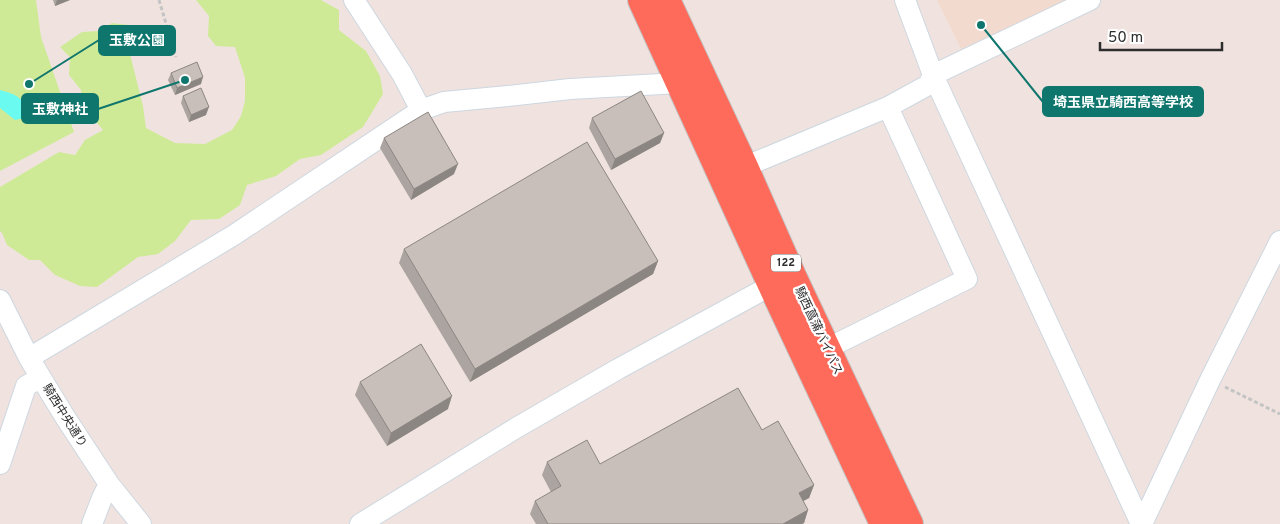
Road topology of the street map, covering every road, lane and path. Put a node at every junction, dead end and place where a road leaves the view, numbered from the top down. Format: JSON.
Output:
{"nodes":[{"id":1,"x":159,"y":0,"type":"edge"},
{"id":2,"x":354,"y":0,"type":"edge"},
{"id":3,"x":642,"y":0,"type":"edge"},
{"id":4,"x":666,"y":0,"type":"edge"},
{"id":5,"x":905,"y":0,"type":"edge"},
{"id":6,"x":1090,"y":0,"type":"edge"},
{"id":7,"x":176,"y":57,"type":"dead end"},
{"id":8,"x":933,"y":75,"type":"junction"},
{"id":9,"x":680,"y":84,"type":"junction"},
{"id":10,"x":888,"y":107,"type":"junction"},
{"id":11,"x":421,"y":110,"type":"junction"},
{"id":12,"x":751,"y":164,"type":"junction"},
{"id":13,"x":1280,"y":241,"type":"edge"},
{"id":14,"x":782,"y":281,"type":"junction"},
{"id":15,"x":0,"y":300,"type":"edge"},
{"id":16,"x":826,"y":349,"type":"junction"},
{"id":17,"x":29,"y":358,"type":"junction"},
{"id":18,"x":40,"y":378,"type":"junction"},
{"id":19,"x":1210,"y":380,"type":"junction"},
{"id":20,"x":1280,"y":414,"type":"edge"},
{"id":21,"x":0,"y":464,"type":"edge"},
{"id":22,"x":109,"y":484,"type":"junction"},
{"id":23,"x":92,"y":524,"type":"edge"},
{"id":24,"x":141,"y":524,"type":"edge"},
{"id":25,"x":360,"y":524,"type":"edge"},
{"id":26,"x":884,"y":524,"type":"edge"},
{"id":27,"x":909,"y":524,"type":"edge"},
{"id":28,"x":1142,"y":524,"type":"edge"}],
"edges":[{"from":1,"to":7,"type":"path"},
{"from":2,"to":11,"type":"street"},
{"from":3,"to":9,"type":"highway","name":"騎西菖蒲バイパス","number":"122"},
{"from":4,"to":12,"type":"highway","name":"騎西菖蒲バイパス","number":"122"},
{"from":5,"to":8,"type":"street"},
{"from":6,"to":8,"type":"street"},
{"from":8,"to":10,"type":"street"},
{"from":8,"to":28,"type":"street"},
{"from":9,"to":11,"type":"street"},
{"from":9,"to":14,"type":"highway","name":"騎西菖蒲バイパス","number":"122"},
{"from":10,"to":12,"type":"street"},
{"from":10,"to":16,"type":"street"},
{"from":11,"to":17,"type":"street"},
{"from":12,"to":14,"type":"highway","name":"騎西菖蒲バイパス","number":"122"},
{"from":13,"to":19,"type":"street"},
{"from":14,"to":16,"type":"highway","name":"騎西菖蒲バイパス","number":"122"},
{"from":14,"to":25,"type":"street"},
{"from":14,"to":26,"type":"highway","name":"騎西菖蒲バイパス","number":"122"},
{"from":15,"to":17,"type":"street","name":"騎西中央通り"},
{"from":16,"to":27,"type":"highway","name":"騎西菖蒲バイパス","number":"122"},
{"from":17,"to":18,"type":"street","name":"騎西中央通り"},
{"from":18,"to":21,"type":"street"},
{"from":18,"to":22,"type":"street","name":"騎西中央通り"},
{"from":19,"to":20,"type":"path"},
{"from":19,"to":28,"type":"street"},
{"from":22,"to":23,"type":"street"},
{"from":22,"to":24,"type":"street","name":"騎西中央通り"}]}
